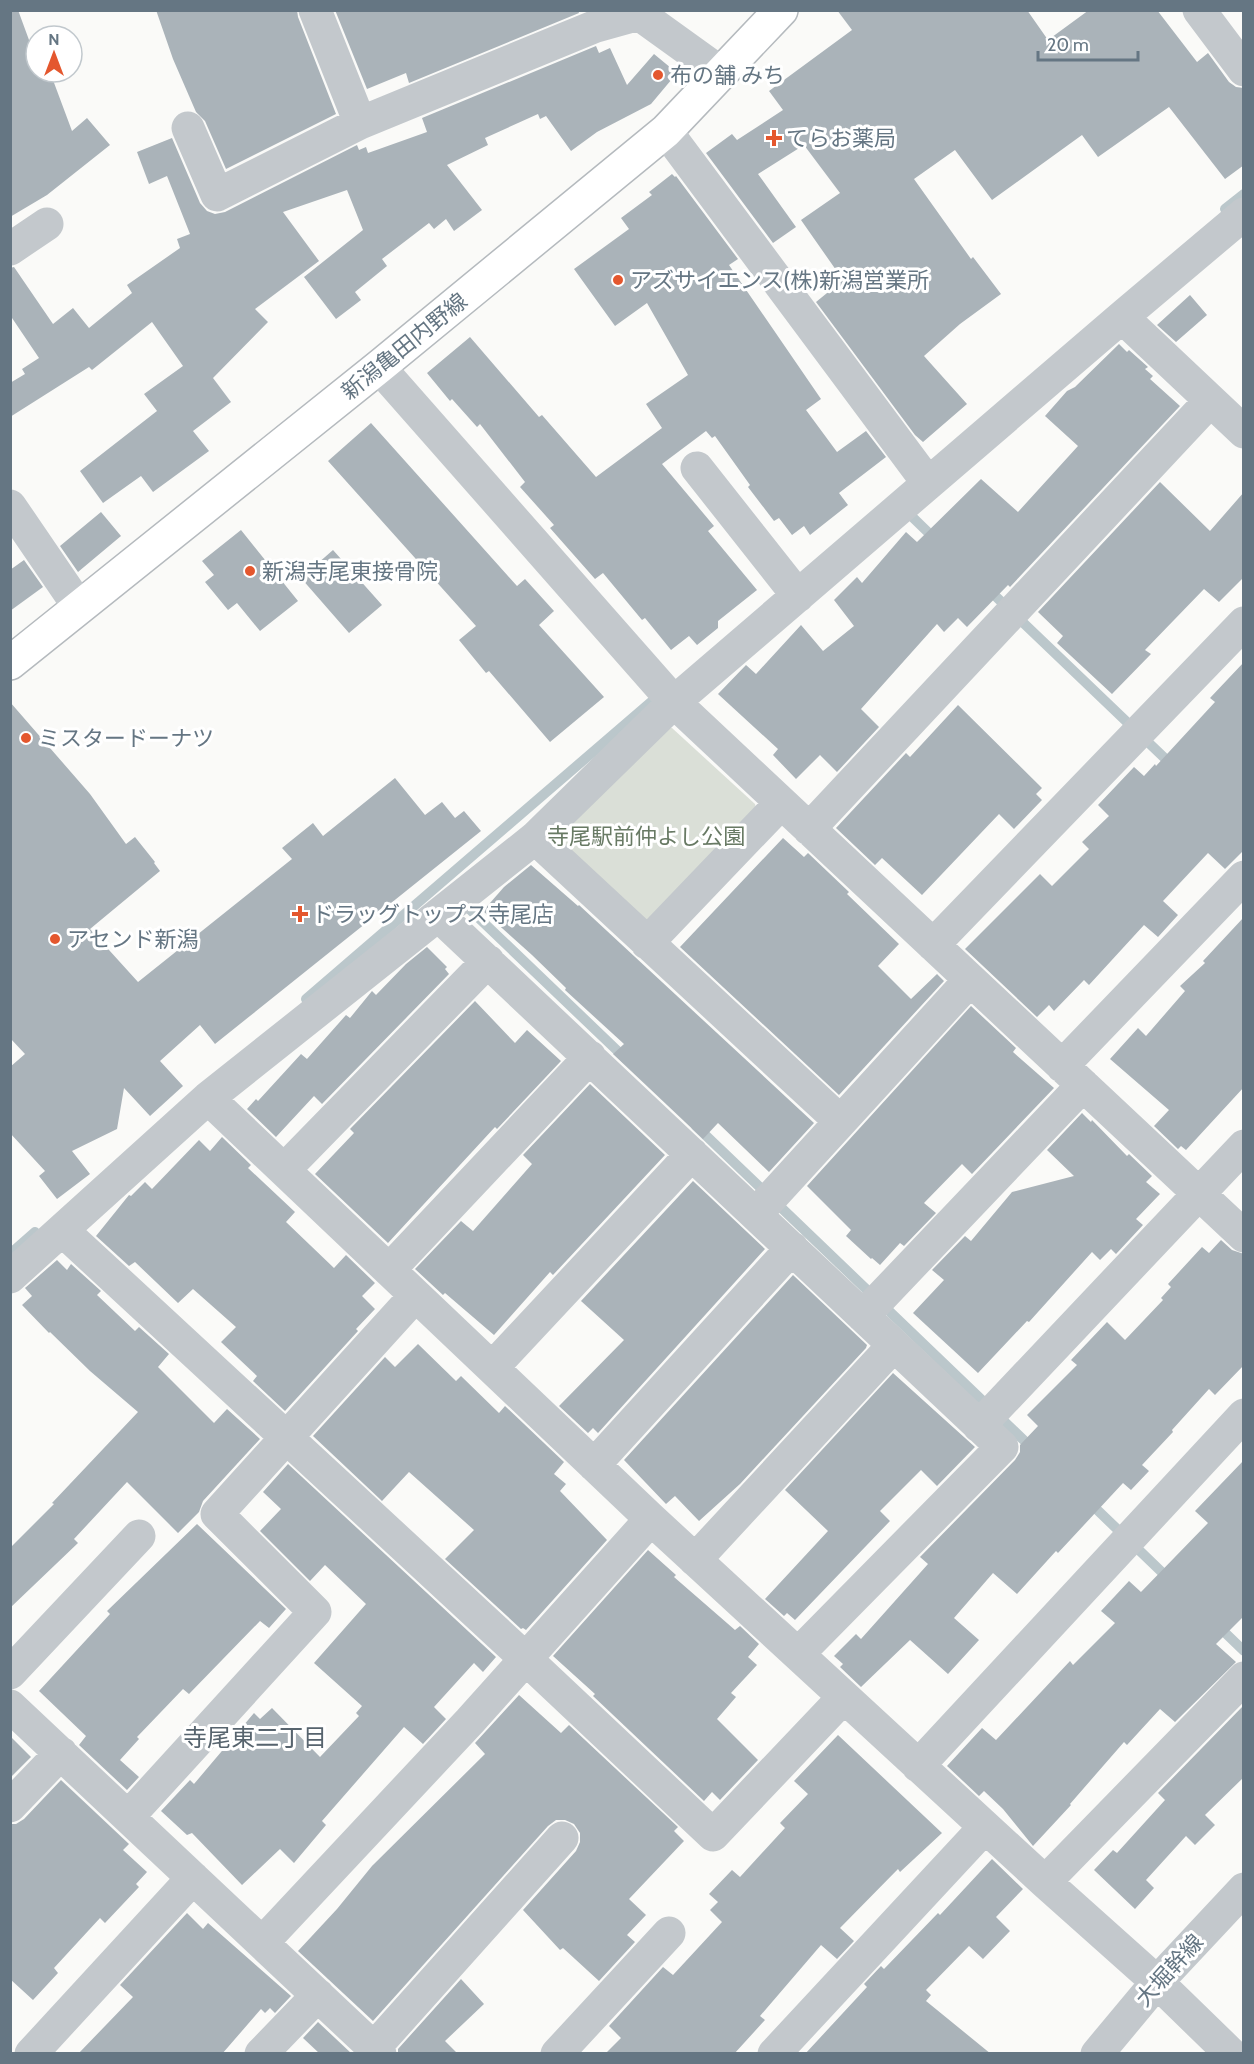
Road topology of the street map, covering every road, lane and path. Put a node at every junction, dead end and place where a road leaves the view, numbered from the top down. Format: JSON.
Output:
{"nodes":[{"id":1,"x":315,"y":10,"type":"edge"},
{"id":2,"x":781,"y":10,"type":"edge"},
{"id":3,"x":1199,"y":10,"type":"edge"},
{"id":4,"x":1244,"y":70,"type":"edge"},
{"id":5,"x":721,"y":74,"type":"junction"},
{"id":6,"x":360,"y":123,"type":"junction"},
{"id":7,"x":188,"y":128,"type":"dead end"},
{"id":8,"x":666,"y":131,"type":"junction"},
{"id":9,"x":1244,"y":214,"type":"edge"},
{"id":10,"x":47,"y":224,"type":"dead end"},
{"id":11,"x":10,"y":249,"type":"edge"},
{"id":12,"x":1122,"y":316,"type":"junction"},
{"id":13,"x":379,"y":367,"type":"junction"},
{"id":14,"x":1210,"y":400,"type":"junction"},
{"id":15,"x":1244,"y":432,"type":"edge"},
{"id":16,"x":697,"y":468,"type":"dead end"},
{"id":17,"x":928,"y":483,"type":"junction"},
{"id":18,"x":10,"y":506,"type":"edge"},
{"id":19,"x":798,"y":596,"type":"junction"},
{"id":20,"x":79,"y":607,"type":"junction"},
{"id":21,"x":1244,"y":623,"type":"edge"},
{"id":22,"x":10,"y":663,"type":"edge"},
{"id":23,"x":674,"y":702,"type":"junction"},
{"id":24,"x":782,"y":803,"type":"junction"},
{"id":25,"x":809,"y":829,"type":"junction"},
{"id":26,"x":535,"y":838,"type":"junction"},
{"id":27,"x":1244,"y":877,"type":"edge"},
{"id":28,"x":438,"y":915,"type":"junction"},
{"id":29,"x":647,"y":943,"type":"junction"},
{"id":30,"x":933,"y":945,"type":"junction"},
{"id":31,"x":488,"y":961,"type":"junction"},
{"id":32,"x":970,"y":980,"type":"junction"},
{"id":33,"x":590,"y":1058,"type":"junction"},
{"id":34,"x":1072,"y":1076,"type":"junction"},
{"id":35,"x":208,"y":1098,"type":"junction"},
{"id":36,"x":840,"y":1121,"type":"junction"},
{"id":37,"x":1244,"y":1146,"type":"edge"},
{"id":38,"x":692,"y":1154,"type":"junction"},
{"id":39,"x":284,"y":1170,"type":"junction"},
{"id":40,"x":1199,"y":1194,"type":"junction"},
{"id":41,"x":756,"y":1214,"type":"junction"},
{"id":42,"x":62,"y":1230,"type":"junction"},
{"id":43,"x":1244,"y":1236,"type":"edge"},
{"id":44,"x":792,"y":1248,"type":"junction"},
{"id":45,"x":389,"y":1270,"type":"junction"},
{"id":46,"x":10,"y":1277,"type":"edge"},
{"id":47,"x":416,"y":1296,"type":"junction"},
{"id":48,"x":863,"y":1316,"type":"junction"},
{"id":49,"x":894,"y":1345,"type":"junction"},
{"id":50,"x":492,"y":1368,"type":"junction"},
{"id":51,"x":1244,"y":1415,"type":"edge"},
{"id":52,"x":979,"y":1426,"type":"junction"},
{"id":53,"x":286,"y":1437,"type":"junction"},
{"id":54,"x":594,"y":1465,"type":"junction"},
{"id":55,"x":651,"y":1519,"type":"junction"},
{"id":56,"x":139,"y":1536,"type":"dead end"},
{"id":57,"x":696,"y":1560,"type":"junction"},
{"id":58,"x":798,"y":1654,"type":"junction"},
{"id":59,"x":526,"y":1659,"type":"junction"},
{"id":60,"x":10,"y":1673,"type":"edge"},
{"id":61,"x":1244,"y":1678,"type":"edge"},
{"id":62,"x":844,"y":1697,"type":"junction"},
{"id":63,"x":10,"y":1706,"type":"edge"},
{"id":64,"x":61,"y":1753,"type":"junction"},
{"id":65,"x":918,"y":1766,"type":"junction"},
{"id":66,"x":10,"y":1806,"type":"edge"},
{"id":67,"x":128,"y":1817,"type":"junction"},
{"id":68,"x":985,"y":1827,"type":"junction"},
{"id":69,"x":562,"y":1838,"type":"dead end"},
{"id":70,"x":193,"y":1878,"type":"junction"},
{"id":71,"x":1045,"y":1882,"type":"junction"},
{"id":72,"x":1244,"y":1889,"type":"edge"},
{"id":73,"x":669,"y":1933,"type":"dead end"},
{"id":74,"x":262,"y":1942,"type":"junction"},
{"id":75,"x":1157,"y":1982,"type":"junction"},
{"id":76,"x":318,"y":1995,"type":"junction"},
{"id":77,"x":377,"y":2051,"type":"edge"},
{"id":78,"x":31,"y":2054,"type":"edge"},
{"id":79,"x":261,"y":2054,"type":"edge"},
{"id":80,"x":557,"y":2054,"type":"edge"},
{"id":81,"x":774,"y":2054,"type":"edge"},
{"id":82,"x":1097,"y":2054,"type":"edge"},
{"id":83,"x":1232,"y":2054,"type":"edge"}],
"edges":[{"from":1,"to":6,"type":"street"},
{"from":2,"to":5,"type":"main road","name":"新潟亀田内野線"},
{"from":3,"to":4,"type":"street"},
{"from":5,"to":6,"type":"street"},
{"from":5,"to":8,"type":"main road","name":"新潟亀田内野線"},
{"from":6,"to":7,"type":"street"},
{"from":8,"to":13,"type":"main road","name":"新潟亀田内野線"},
{"from":8,"to":17,"type":"street"},
{"from":9,"to":12,"type":"street"},
{"from":10,"to":11,"type":"street"},
{"from":12,"to":14,"type":"street"},
{"from":12,"to":17,"type":"street"},
{"from":13,"to":20,"type":"main road","name":"新潟亀田内野線"},
{"from":13,"to":23,"type":"street"},
{"from":14,"to":15,"type":"street"},
{"from":14,"to":25,"type":"street"},
{"from":16,"to":19,"type":"street"},
{"from":17,"to":19,"type":"street"},
{"from":18,"to":20,"type":"street"},
{"from":19,"to":23,"type":"street"},
{"from":20,"to":22,"type":"main road","name":"新潟亀田内野線"},
{"from":21,"to":30,"type":"street"},
{"from":23,"to":24,"type":"street"},
{"from":23,"to":26,"type":"street"},
{"from":24,"to":25,"type":"street"},
{"from":24,"to":29,"type":"street"},
{"from":25,"to":30,"type":"street"},
{"from":26,"to":28,"type":"street"},
{"from":26,"to":29,"type":"street"},
{"from":27,"to":34,"type":"street"},
{"from":28,"to":31,"type":"street"},
{"from":28,"to":35,"type":"street"},
{"from":29,"to":36,"type":"street"},
{"from":30,"to":32,"type":"street"},
{"from":31,"to":33,"type":"street"},
{"from":31,"to":39,"type":"street"},
{"from":32,"to":34,"type":"street"},
{"from":32,"to":36,"type":"street"},
{"from":33,"to":38,"type":"street"},
{"from":33,"to":45,"type":"street"},
{"from":34,"to":40,"type":"street"},
{"from":34,"to":48,"type":"street"},
{"from":35,"to":39,"type":"street"},
{"from":35,"to":42,"type":"street"},
{"from":36,"to":41,"type":"street"},
{"from":37,"to":40,"type":"street"},
{"from":38,"to":41,"type":"street"},
{"from":38,"to":50,"type":"street"},
{"from":39,"to":45,"type":"street"},
{"from":40,"to":43,"type":"street"},
{"from":40,"to":52,"type":"street"},
{"from":41,"to":44,"type":"street"},
{"from":42,"to":46,"type":"street"},
{"from":42,"to":53,"type":"street"},
{"from":44,"to":48,"type":"street"},
{"from":44,"to":54,"type":"street"},
{"from":45,"to":47,"type":"street"},
{"from":47,"to":50,"type":"street"},
{"from":47,"to":53,"type":"street"},
{"from":48,"to":49,"type":"street"},
{"from":49,"to":52,"type":"street"},
{"from":49,"to":57,"type":"street"},
{"from":50,"to":54,"type":"street"},
{"from":51,"to":65,"type":"street"},
{"from":52,"to":58,"type":"street"},
{"from":53,"to":59,"type":"street"},
{"from":53,"to":67,"type":"street"},
{"from":54,"to":55,"type":"street"},
{"from":55,"to":57,"type":"street"},
{"from":55,"to":59,"type":"street"},
{"from":56,"to":60,"type":"street"},
{"from":57,"to":58,"type":"street"},
{"from":58,"to":62,"type":"street"},
{"from":59,"to":62,"type":"street"},
{"from":59,"to":74,"type":"street"},
{"from":61,"to":71,"type":"street"},
{"from":62,"to":65,"type":"street"},
{"from":63,"to":64,"type":"street"},
{"from":64,"to":66,"type":"street"},
{"from":64,"to":67,"type":"street"},
{"from":65,"to":68,"type":"street"},
{"from":67,"to":70,"type":"street"},
{"from":68,"to":71,"type":"street"},
{"from":68,"to":81,"type":"street"},
{"from":69,"to":77,"type":"street"},
{"from":70,"to":74,"type":"street"},
{"from":70,"to":78,"type":"street"},
{"from":71,"to":75,"type":"street"},
{"from":72,"to":75,"type":"street","name":"大堀幹線"},
{"from":73,"to":80,"type":"street"},
{"from":74,"to":76,"type":"street"},
{"from":75,"to":82,"type":"street","name":"大堀幹線"},
{"from":75,"to":83,"type":"street"},
{"from":76,"to":77,"type":"street"},
{"from":76,"to":79,"type":"street"}]}
